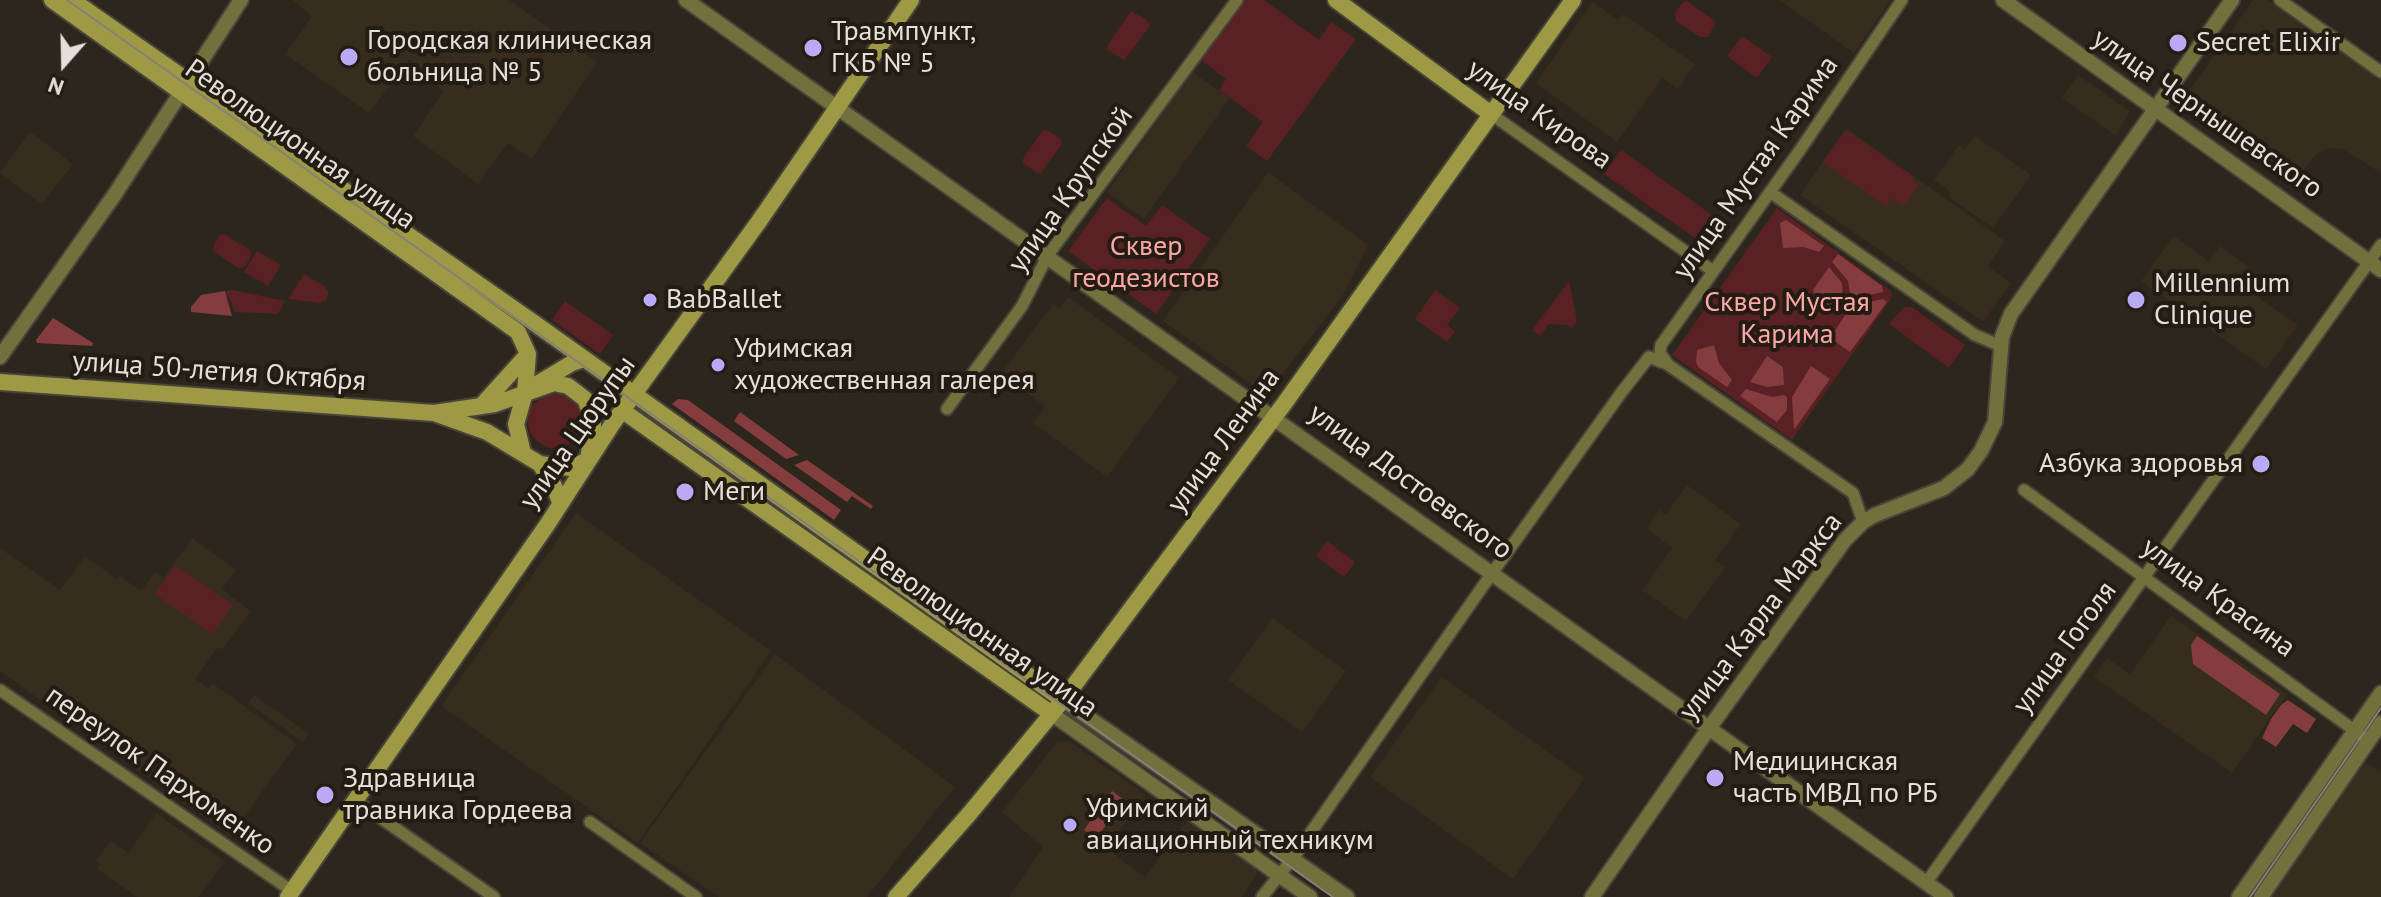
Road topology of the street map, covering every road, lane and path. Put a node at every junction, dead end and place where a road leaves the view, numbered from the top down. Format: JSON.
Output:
{"nodes":[{"id":1,"x":52,"y":0,"type":"edge"},
{"id":2,"x":72,"y":0,"type":"edge"},
{"id":3,"x":241,"y":0,"type":"edge"},
{"id":4,"x":686,"y":0,"type":"edge"},
{"id":5,"x":911,"y":0,"type":"edge"},
{"id":6,"x":1237,"y":0,"type":"edge"},
{"id":7,"x":1336,"y":0,"type":"edge"},
{"id":8,"x":1573,"y":0,"type":"edge"},
{"id":9,"x":1902,"y":0,"type":"edge"},
{"id":10,"x":2003,"y":0,"type":"edge"},
{"id":11,"x":2232,"y":0,"type":"edge"},
{"id":12,"x":2280,"y":0,"type":"edge"},
{"id":13,"x":2381,"y":72,"type":"edge"},
{"id":14,"x":186,"y":88,"type":"junction"},
{"id":15,"x":839,"y":106,"type":"junction"},
{"id":16,"x":2155,"y":109,"type":"junction"},
{"id":17,"x":1491,"y":114,"type":"junction"},
{"id":18,"x":1770,"y":192,"type":"junction"},
{"id":19,"x":2381,"y":245,"type":"edge"},
{"id":20,"x":1048,"y":255,"type":"junction"},
{"id":21,"x":2375,"y":265,"type":"edge"},
{"id":22,"x":1713,"y":271,"type":"junction"},
{"id":23,"x":2001,"y":346,"type":"junction"},
{"id":24,"x":528,"y":354,"type":"junction"},
{"id":25,"x":0,"y":357,"type":"edge"},
{"id":26,"x":584,"y":359,"type":"junction"},
{"id":27,"x":1667,"y":364,"type":"junction"},
{"id":28,"x":0,"y":382,"type":"edge"},
{"id":29,"x":525,"y":393,"type":"junction"},
{"id":30,"x":635,"y":395,"type":"junction"},
{"id":31,"x":481,"y":406,"type":"junction"},
{"id":32,"x":947,"y":409,"type":"dead end"},
{"id":33,"x":623,"y":411,"type":"junction"},
{"id":34,"x":434,"y":413,"type":"junction"},
{"id":35,"x":1274,"y":417,"type":"junction"},
{"id":36,"x":523,"y":453,"type":"junction"},
{"id":37,"x":588,"y":460,"type":"junction"},
{"id":38,"x":540,"y":464,"type":"junction"},
{"id":39,"x":2024,"y":490,"type":"dead end"},
{"id":40,"x":560,"y":502,"type":"junction"},
{"id":41,"x":1863,"y":522,"type":"junction"},
{"id":42,"x":1493,"y":574,"type":"junction"},
{"id":43,"x":2144,"y":578,"type":"junction"},
{"id":44,"x":0,"y":690,"type":"edge"},
{"id":45,"x":2381,"y":693,"type":"edge"},
{"id":46,"x":1063,"y":700,"type":"junction"},
{"id":47,"x":1052,"y":714,"type":"junction"},
{"id":48,"x":2381,"y":723,"type":"edge"},
{"id":49,"x":1709,"y":728,"type":"junction"},
{"id":50,"x":2355,"y":730,"type":"junction"},
{"id":51,"x":2375,"y":745,"type":"edge"},
{"id":52,"x":355,"y":800,"type":"junction"},
{"id":53,"x":590,"y":822,"type":"dead end"},
{"id":54,"x":1293,"y":858,"type":"junction"},
{"id":55,"x":1279,"y":875,"type":"junction"},
{"id":56,"x":1926,"y":883,"type":"junction"},
{"id":57,"x":290,"y":894,"type":"edge"},
{"id":58,"x":494,"y":897,"type":"edge"},
{"id":59,"x":696,"y":897,"type":"edge"},
{"id":60,"x":896,"y":897,"type":"edge"},
{"id":61,"x":1262,"y":897,"type":"edge"},
{"id":62,"x":1310,"y":897,"type":"edge"},
{"id":63,"x":1347,"y":897,"type":"edge"},
{"id":64,"x":1592,"y":897,"type":"edge"},
{"id":65,"x":1946,"y":897,"type":"edge"},
{"id":66,"x":2239,"y":897,"type":"edge"},
{"id":67,"x":2261,"y":897,"type":"edge"}],
"edges":[{"from":1,"to":14,"type":"main road","name":"Революционная улица"},
{"from":2,"to":14,"type":"main road"},
{"from":3,"to":14,"type":"street"},
{"from":4,"to":15,"type":"street","name":"улица Достоевского"},
{"from":5,"to":15,"type":"main road","name":"улица Цюрупы"},
{"from":6,"to":20,"type":"street","name":"улица Крупской"},
{"from":7,"to":17,"type":"main road","name":"улица Кирова"},
{"from":8,"to":17,"type":"main road","name":"улица Ленина"},
{"from":9,"to":18,"type":"street","name":"улица Мустая Карима"},
{"from":10,"to":16,"type":"street","name":"улица Чернышевского"},
{"from":11,"to":16,"type":"street","name":"улица Карла Маркса"},
{"from":12,"to":13,"type":"street"},
{"from":14,"to":24,"type":"main road","name":"Революционная улица"},
{"from":14,"to":25,"type":"street"},
{"from":14,"to":26,"type":"main road"},
{"from":15,"to":20,"type":"street","name":"улица Достоевского"},
{"from":15,"to":30,"type":"main road","name":"улица Цюрупы"},
{"from":16,"to":21,"type":"street","name":"улица Чернышевского"},
{"from":16,"to":23,"type":"street","name":"улица Карла Маркса"},
{"from":17,"to":22,"type":"street","name":"улица Кирова"},
{"from":17,"to":35,"type":"main road","name":"улица Ленина"},
{"from":18,"to":22,"type":"street","name":"улица Мустая Карима"},
{"from":18,"to":23,"type":"street"},
{"from":19,"to":21,"type":"street","name":"улица Гоголя"},
{"from":20,"to":32,"type":"street","name":"улица Крупской"},
{"from":20,"to":35,"type":"street","name":"улица Достоевского"},
{"from":21,"to":43,"type":"street","name":"улица Гоголя"},
{"from":22,"to":27,"type":"street","name":"улица Мустая Карима"},
{"from":23,"to":41,"type":"street","name":"улица Карла Маркса"},
{"from":24,"to":29,"type":"main road"},
{"from":24,"to":31,"type":"main road"},
{"from":26,"to":29,"type":"main road"},
{"from":26,"to":30,"type":"main road"},
{"from":27,"to":41,"type":"street"},
{"from":27,"to":42,"type":"street"},
{"from":28,"to":34,"type":"main road","name":"улица 50-летия Октября"},
{"from":29,"to":31,"type":"main road","name":"улица 50-летия Октября"},
{"from":29,"to":36,"type":"main road"},
{"from":29,"to":37,"type":"main road"},
{"from":30,"to":33,"type":"main road","name":"улица Цюрупы"},
{"from":30,"to":46,"type":"main road"},
{"from":31,"to":34,"type":"main road","name":"улица 50-летия Октября"},
{"from":33,"to":37,"type":"main road","name":"улица Цюрупы"},
{"from":33,"to":47,"type":"main road","name":"Революционная улица"},
{"from":34,"to":36,"type":"main road","name":"улица 50-летия Октября"},
{"from":35,"to":42,"type":"street","name":"улица Достоевского"},
{"from":35,"to":46,"type":"main road","name":"улица Ленина"},
{"from":36,"to":38,"type":"main road"},
{"from":37,"to":38,"type":"main road"},
{"from":37,"to":40,"type":"main road","name":"улица Цюрупы"},
{"from":38,"to":40,"type":"main road"},
{"from":39,"to":43,"type":"street","name":"улица Красина"},
{"from":40,"to":52,"type":"main road","name":"улица Цюрупы"},
{"from":41,"to":49,"type":"street","name":"улица Карла Маркса"},
{"from":42,"to":49,"type":"street","name":"улица Достоевского"},
{"from":42,"to":54,"type":"street"},
{"from":43,"to":50,"type":"street","name":"улица Красина"},
{"from":43,"to":56,"type":"street","name":"улица Гоголя"},
{"from":44,"to":57,"type":"street","name":"переулок Пархоменко"},
{"from":45,"to":50,"type":"street"},
{"from":46,"to":47,"type":"main road","name":"улица Ленина"},
{"from":46,"to":54,"type":"street"},
{"from":47,"to":55,"type":"street","name":"Революционная улица"},
{"from":47,"to":60,"type":"main road","name":"улица Ленина"},
{"from":48,"to":51,"type":"street"},
{"from":49,"to":56,"type":"street","name":"улица Достоевского"},
{"from":49,"to":64,"type":"street","name":"улица Карла Маркса"},
{"from":50,"to":51,"type":"street","name":"улица Красина"},
{"from":50,"to":66,"type":"street"},
{"from":51,"to":67,"type":"street"},
{"from":52,"to":57,"type":"main road","name":"улица Цюрупы"},
{"from":52,"to":58,"type":"street"},
{"from":53,"to":59,"type":"street"},
{"from":54,"to":55,"type":"street"},
{"from":54,"to":63,"type":"street"},
{"from":55,"to":61,"type":"street"},
{"from":55,"to":62,"type":"street","name":"Революционная улица"},
{"from":56,"to":65,"type":"street","name":"улица Достоевского"}]}
